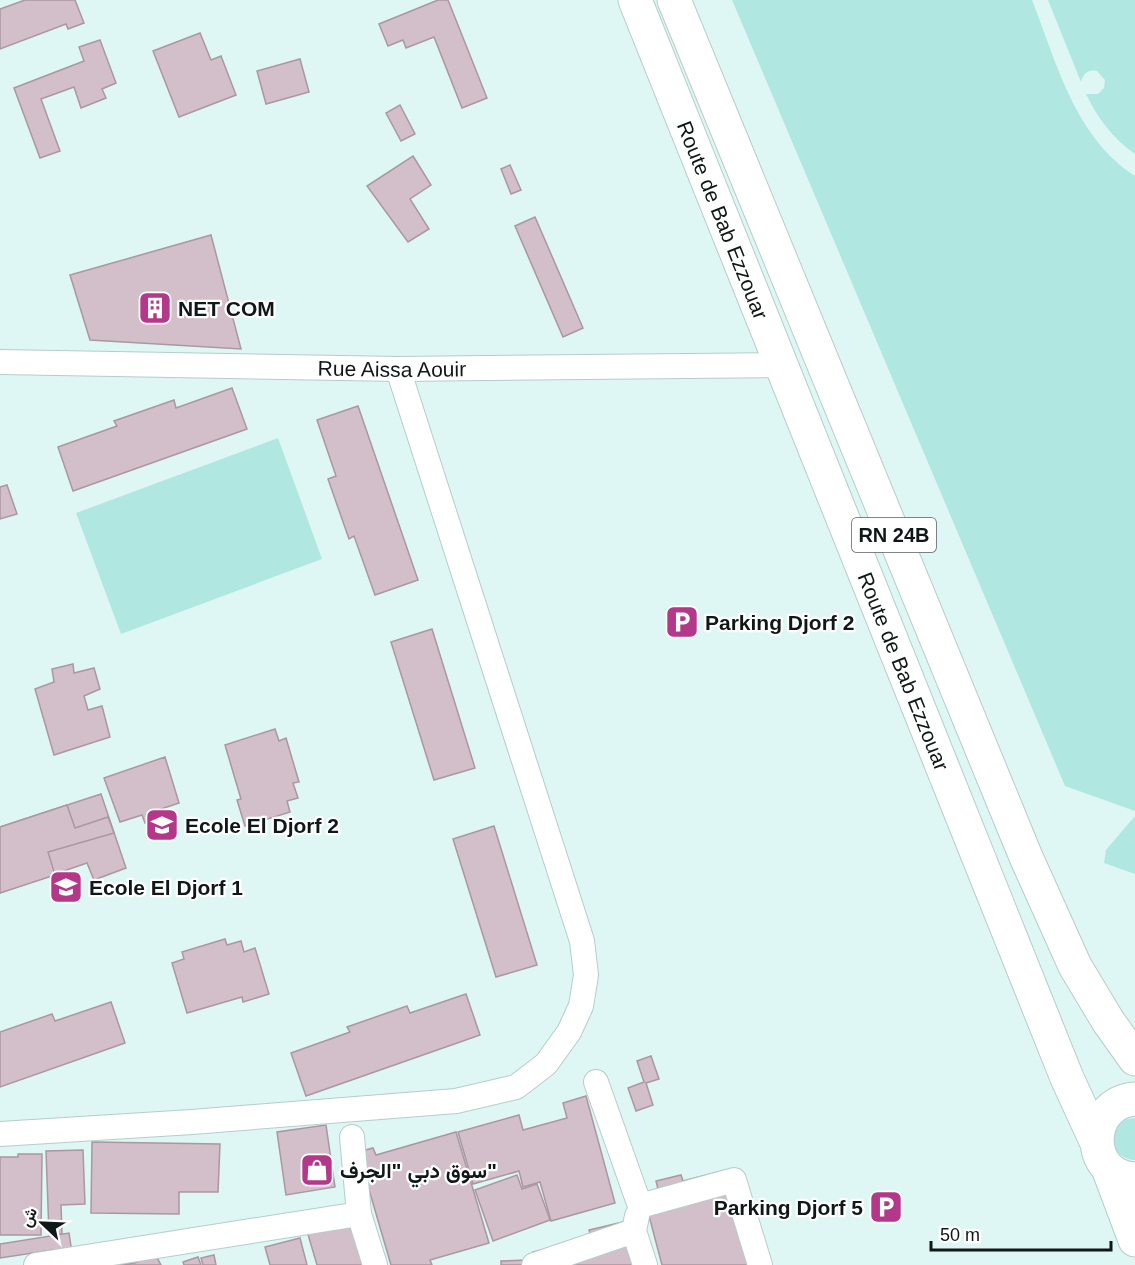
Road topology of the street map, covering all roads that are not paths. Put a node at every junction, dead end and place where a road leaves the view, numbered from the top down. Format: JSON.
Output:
{"nodes":[{"id":1,"x":635,"y":0,"type":"edge"},
{"id":2,"x":674,"y":0,"type":"edge"},
{"id":3,"x":0,"y":362,"type":"edge"},
{"id":4,"x":782,"y":365,"type":"junction"},
{"id":5,"x":398,"y":369,"type":"junction"},
{"id":6,"x":1135,"y":1059,"type":"edge"},
{"id":7,"x":596,"y":1082,"type":"dead end"},
{"id":8,"x":1135,"y":1099,"type":"edge"},
{"id":9,"x":0,"y":1134,"type":"edge"},
{"id":10,"x":352,"y":1137,"type":"dead end"},
{"id":11,"x":1113,"y":1163,"type":"edge"},
{"id":12,"x":640,"y":1206,"type":"junction"},
{"id":13,"x":359,"y":1214,"type":"junction"},
{"id":14,"x":634,"y":1231,"type":"junction"},
{"id":15,"x":1135,"y":1240,"type":"edge"},
{"id":16,"x":36,"y":1265,"type":"edge"},
{"id":17,"x":375,"y":1265,"type":"edge"},
{"id":18,"x":534,"y":1265,"type":"edge"},
{"id":19,"x":645,"y":1265,"type":"edge"},
{"id":20,"x":759,"y":1265,"type":"edge"}],
"edges":[{"from":1,"to":4,"type":"main road","name":"Route de Bab Ezzouar"},
{"from":2,"to":6,"type":"main road","name":"Route de Bab Ezzouar","number":"RN 24B"},
{"from":3,"to":5,"type":"street","name":"Rue Aissa Aouir"},
{"from":4,"to":5,"type":"street","name":"Rue Aissa Aouir"},
{"from":4,"to":11,"type":"main road","name":"Route de Bab Ezzouar"},
{"from":5,"to":9,"type":"street"},
{"from":7,"to":12,"type":"street"},
{"from":8,"to":11,"type":"main road"},
{"from":10,"to":13,"type":"street"},
{"from":11,"to":15,"type":"main road","name":"Route de Bab Ezzouar"},
{"from":12,"to":14,"type":"street"},
{"from":12,"to":20,"type":"street"},
{"from":13,"to":16,"type":"street"},
{"from":13,"to":17,"type":"street"},
{"from":14,"to":18,"type":"street"},
{"from":14,"to":19,"type":"street"}]}
